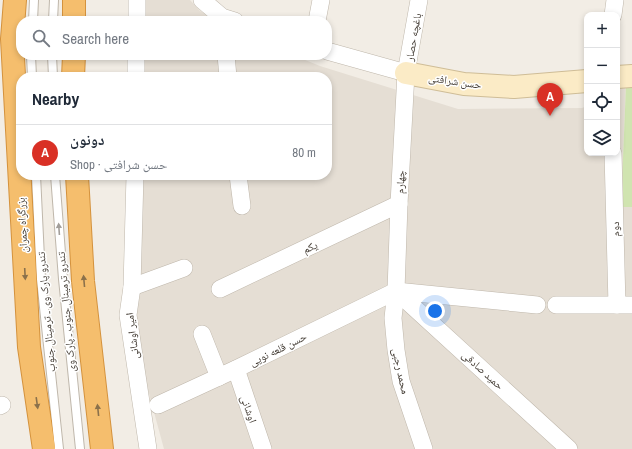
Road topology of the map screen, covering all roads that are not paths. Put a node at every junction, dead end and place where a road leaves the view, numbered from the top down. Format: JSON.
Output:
{"nodes":[{"id":1,"x":0,"y":0,"type":"edge"},
{"id":2,"x":15,"y":0,"type":"edge"},
{"id":3,"x":34,"y":0,"type":"edge"},
{"id":4,"x":54,"y":0,"type":"edge"},
{"id":5,"x":74,"y":0,"type":"edge"},
{"id":6,"x":137,"y":0,"type":"edge"},
{"id":7,"x":202,"y":0,"type":"edge"},
{"id":8,"x":321,"y":0,"type":"edge"},
{"id":9,"x":419,"y":0,"type":"edge"},
{"id":10,"x":615,"y":0,"type":"edge"},
{"id":11,"x":613,"y":12,"type":"edge"},
{"id":12,"x":33,"y":16,"type":"edge"},
{"id":13,"x":53,"y":16,"type":"edge"},
{"id":14,"x":74,"y":16,"type":"edge"},
{"id":15,"x":137,"y":16,"type":"edge"},
{"id":16,"x":221,"y":16,"type":"edge"},
{"id":17,"x":318,"y":16,"type":"edge"},
{"id":18,"x":12,"y":39,"type":"junction"},
{"id":19,"x":332,"y":51,"type":"edge"},
{"id":20,"x":31,"y":60,"type":"edge"},
{"id":21,"x":52,"y":60,"type":"edge"},
{"id":22,"x":74,"y":60,"type":"edge"},
{"id":23,"x":136,"y":60,"type":"edge"},
{"id":24,"x":226,"y":60,"type":"edge"},
{"id":25,"x":32,"y":72,"type":"edge"},
{"id":26,"x":53,"y":72,"type":"edge"},
{"id":27,"x":73,"y":72,"type":"edge"},
{"id":28,"x":136,"y":72,"type":"edge"},
{"id":29,"x":228,"y":72,"type":"edge"},
{"id":30,"x":406,"y":73,"type":"junction"},
{"id":31,"x":632,"y":76,"type":"edge"},
{"id":32,"x":620,"y":77,"type":"edge"},
{"id":33,"x":584,"y":81,"type":"edge"},
{"id":34,"x":16,"y":111,"type":"edge"},
{"id":35,"x":613,"y":156,"type":"edge"},
{"id":36,"x":20,"y":180,"type":"edge"},
{"id":37,"x":36,"y":180,"type":"edge"},
{"id":38,"x":55,"y":180,"type":"edge"},
{"id":39,"x":78,"y":180,"type":"edge"},
{"id":40,"x":135,"y":180,"type":"edge"},
{"id":41,"x":239,"y":180,"type":"edge"},
{"id":42,"x":399,"y":204,"type":"junction"},
{"id":43,"x":242,"y":206,"type":"dead end"},
{"id":44,"x":184,"y":268,"type":"dead end"},
{"id":45,"x":132,"y":287,"type":"junction"},
{"id":46,"x":220,"y":289,"type":"dead end"},
{"id":47,"x":396,"y":291,"type":"junction"},
{"id":48,"x":537,"y":304,"type":"dead end"},
{"id":49,"x":556,"y":305,"type":"dead end"},
{"id":50,"x":624,"y":305,"type":"edge"},
{"id":51,"x":202,"y":334,"type":"dead end"},
{"id":52,"x":236,"y":369,"type":"junction"},
{"id":53,"x":219,"y":377,"type":"junction"},
{"id":54,"x":158,"y":405,"type":"dead end"},
{"id":55,"x":44,"y":449,"type":"edge"},
{"id":56,"x":59,"y":449,"type":"edge"},
{"id":57,"x":80,"y":449,"type":"edge"},
{"id":58,"x":102,"y":449,"type":"edge"},
{"id":59,"x":148,"y":449,"type":"edge"},
{"id":60,"x":263,"y":449,"type":"edge"},
{"id":61,"x":424,"y":449,"type":"edge"},
{"id":62,"x":569,"y":449,"type":"edge"}],
"edges":[{"from":1,"to":18,"type":"highway"},
{"from":2,"to":18,"type":"highway","name":"بزرگراه چمران"},
{"from":3,"to":12,"type":"lane"},
{"from":4,"to":13,"type":"lane"},
{"from":5,"to":14,"type":"highway"},
{"from":6,"to":15,"type":"street"},
{"from":7,"to":16,"type":"street"},
{"from":8,"to":17,"type":"street"},
{"from":9,"to":30,"type":"street","name":"باغچه حصار"},
{"from":10,"to":11,"type":"street"},
{"from":18,"to":34,"type":"highway","name":"بزرگراه چمران","one_way":true},
{"from":19,"to":30,"type":"street","name":"حسن شرافتی"},
{"from":20,"to":25,"type":"lane"},
{"from":21,"to":26,"type":"lane"},
{"from":22,"to":27,"type":"highway"},
{"from":23,"to":28,"type":"street"},
{"from":24,"to":29,"type":"street"},
{"from":30,"to":33,"type":"street","name":"حسن شرافتی"},
{"from":30,"to":42,"type":"street","name":"چهارم"},
{"from":31,"to":32,"type":"street"},
{"from":35,"to":50,"type":"street","name":"دوم"},
{"from":36,"to":55,"type":"highway","name":"بزرگراه چمران","one_way":true},
{"from":37,"to":56,"type":"lane","name":"تندرو پارک وی ـ ترمینال جنوب"},
{"from":57,"to":38,"type":"lane","name":"تندرو ترمینال جنوب ـ پارک وی","one_way":true},
{"from":58,"to":39,"type":"highway","one_way":true},
{"from":40,"to":45,"type":"street","name":"امیر اوشانی"},
{"from":41,"to":43,"type":"street"},
{"from":42,"to":46,"type":"street","name":"یکم"},
{"from":42,"to":47,"type":"street","name":"چهارم"},
{"from":44,"to":45,"type":"street"},
{"from":45,"to":59,"type":"street","name":"امیر اوشانی"},
{"from":47,"to":48,"type":"street"},
{"from":47,"to":52,"type":"street","name":"حسن قلعه نویی"},
{"from":47,"to":61,"type":"street","name":"محمد رجبی"},
{"from":47,"to":62,"type":"street","name":"حمید صادقی"},
{"from":49,"to":50,"type":"street","name":"دوم"},
{"from":51,"to":53,"type":"street"},
{"from":52,"to":53,"type":"street","name":"حسن قلعه نویی"},
{"from":52,"to":60,"type":"street","name":"اوشانی"},
{"from":53,"to":54,"type":"street","name":"حسن قلعه نویی"}]}
